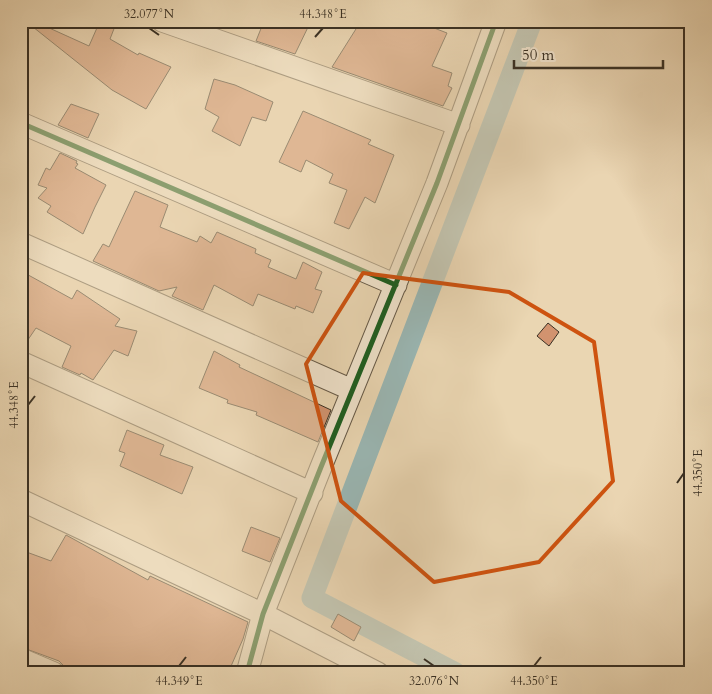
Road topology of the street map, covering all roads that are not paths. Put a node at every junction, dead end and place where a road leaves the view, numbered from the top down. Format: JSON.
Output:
{"nodes":[{"id":1,"x":162,"y":21,"type":"edge"},
{"id":2,"x":496,"y":21,"type":"edge"},
{"id":3,"x":21,"y":123,"type":"edge"},
{"id":4,"x":459,"y":125,"type":"junction"},
{"id":5,"x":21,"y":243,"type":"edge"},
{"id":6,"x":396,"y":285,"type":"junction"},
{"id":7,"x":21,"y":362,"type":"edge"},
{"id":8,"x":352,"y":390,"type":"junction"},
{"id":9,"x":312,"y":493,"type":"junction"},
{"id":10,"x":21,"y":500,"type":"edge"},
{"id":11,"x":263,"y":614,"type":"junction"},
{"id":12,"x":21,"y":659,"type":"edge"},
{"id":13,"x":54,"y":673,"type":"edge"},
{"id":14,"x":247,"y":673,"type":"edge"},
{"id":15,"x":378,"y":673,"type":"edge"}],
"edges":[{"from":1,"to":4,"type":"street"},
{"from":2,"to":4,"type":"street"},
{"from":3,"to":6,"type":"street"},
{"from":4,"to":6,"type":"street"},
{"from":5,"to":8,"type":"street"},
{"from":6,"to":8,"type":"street"},
{"from":7,"to":9,"type":"street"},
{"from":8,"to":9,"type":"street"},
{"from":9,"to":11,"type":"street"},
{"from":10,"to":11,"type":"street"},
{"from":11,"to":14,"type":"street"},
{"from":11,"to":15,"type":"street"},
{"from":12,"to":13,"type":"street"}]}
